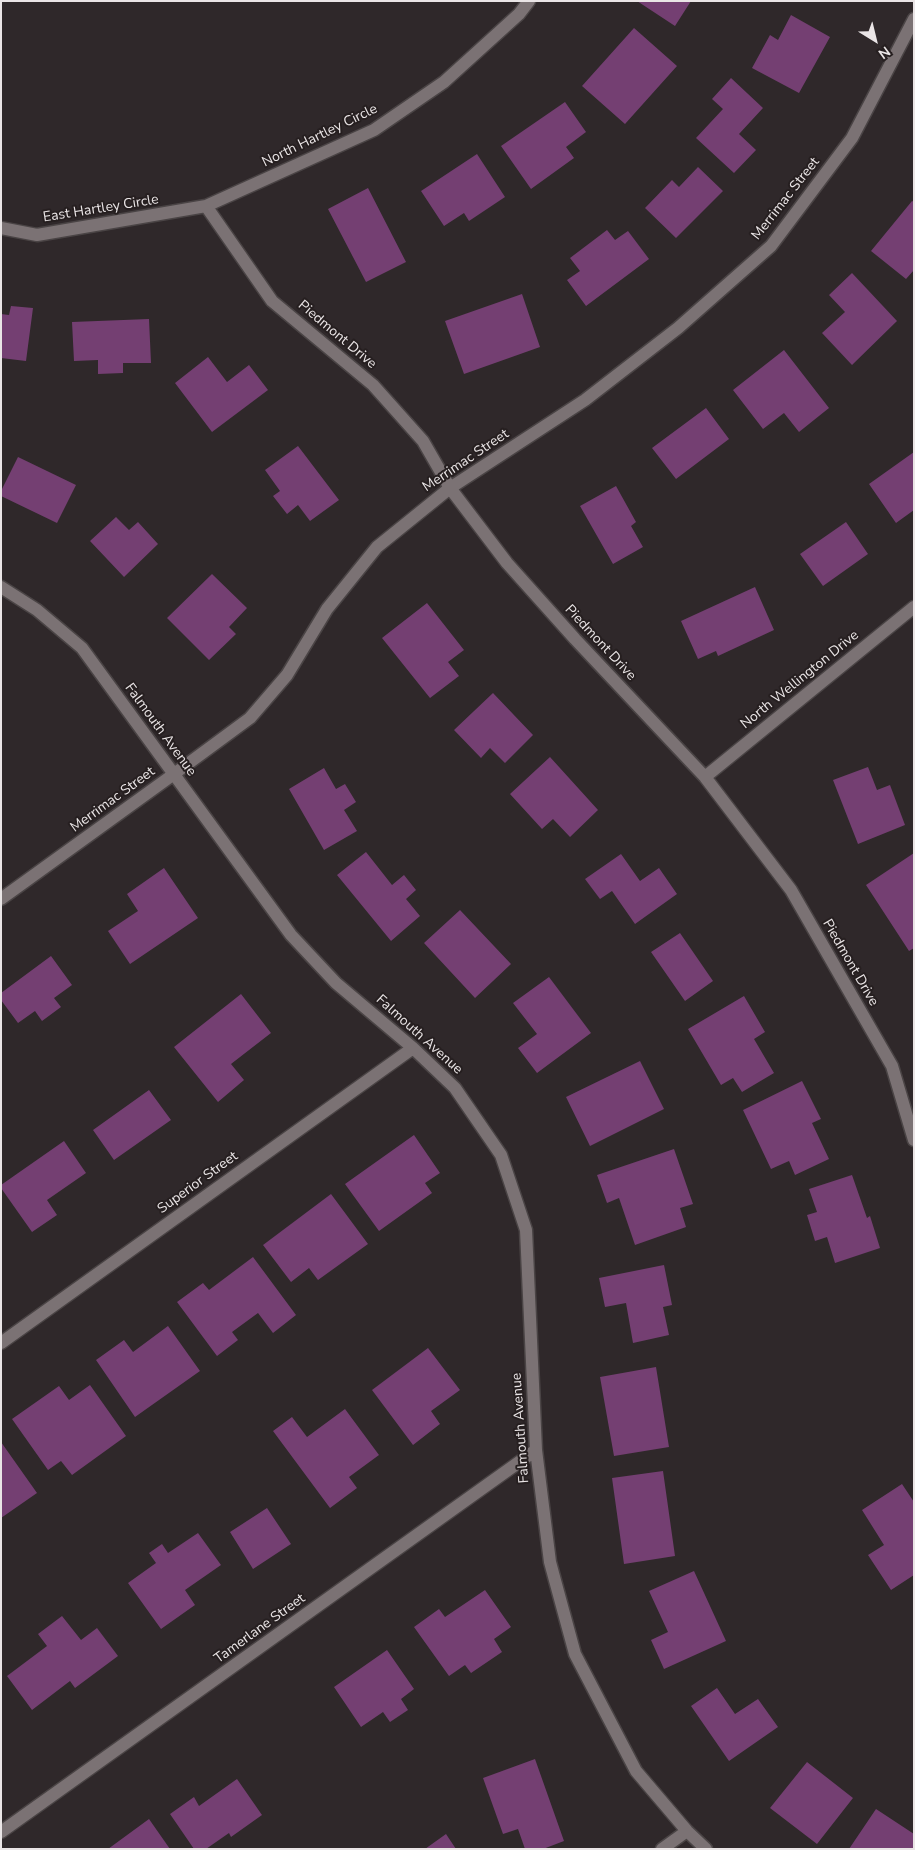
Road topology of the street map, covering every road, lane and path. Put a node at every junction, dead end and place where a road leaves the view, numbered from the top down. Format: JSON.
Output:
{"nodes":[{"id":1,"x":529,"y":1,"type":"edge"},
{"id":2,"x":914,"y":19,"type":"edge"},
{"id":3,"x":206,"y":206,"type":"junction"},
{"id":4,"x":1,"y":228,"type":"edge"},
{"id":5,"x":450,"y":488,"type":"junction"},
{"id":6,"x":1,"y":587,"type":"edge"},
{"id":7,"x":914,"y":607,"type":"edge"},
{"id":8,"x":174,"y":774,"type":"junction"},
{"id":9,"x":705,"y":777,"type":"junction"},
{"id":10,"x":1,"y":898,"type":"edge"},
{"id":11,"x":413,"y":1048,"type":"junction"},
{"id":12,"x":914,"y":1140,"type":"edge"},
{"id":13,"x":1,"y":1343,"type":"edge"},
{"id":14,"x":536,"y":1450,"type":"junction"},
{"id":15,"x":687,"y":1831,"type":"junction"},
{"id":16,"x":1,"y":1832,"type":"edge"},
{"id":17,"x":662,"y":1849,"type":"edge"},
{"id":18,"x":706,"y":1849,"type":"edge"}],
"edges":[{"from":1,"to":3,"type":"street","name":"North Hartley Circle"},
{"from":2,"to":5,"type":"street","name":"Merrimac Street"},
{"from":3,"to":4,"type":"street","name":"East Hartley Circle"},
{"from":3,"to":5,"type":"street","name":"Piedmont Drive"},
{"from":5,"to":8,"type":"street","name":"Merrimac Street"},
{"from":5,"to":9,"type":"street","name":"Piedmont Drive"},
{"from":6,"to":8,"type":"street","name":"Falmouth Avenue"},
{"from":7,"to":9,"type":"street","name":"North Wellington Drive"},
{"from":8,"to":10,"type":"street","name":"Merrimac Street"},
{"from":8,"to":11,"type":"street","name":"Falmouth Avenue"},
{"from":9,"to":12,"type":"street","name":"Piedmont Drive"},
{"from":11,"to":13,"type":"street","name":"Superior Street"},
{"from":11,"to":14,"type":"street","name":"Falmouth Avenue"},
{"from":14,"to":15,"type":"street","name":"Falmouth Avenue"},
{"from":14,"to":16,"type":"street","name":"Tamerlane Street"},
{"from":15,"to":17,"type":"street"},
{"from":15,"to":18,"type":"street","name":"Falmouth Avenue"}]}
